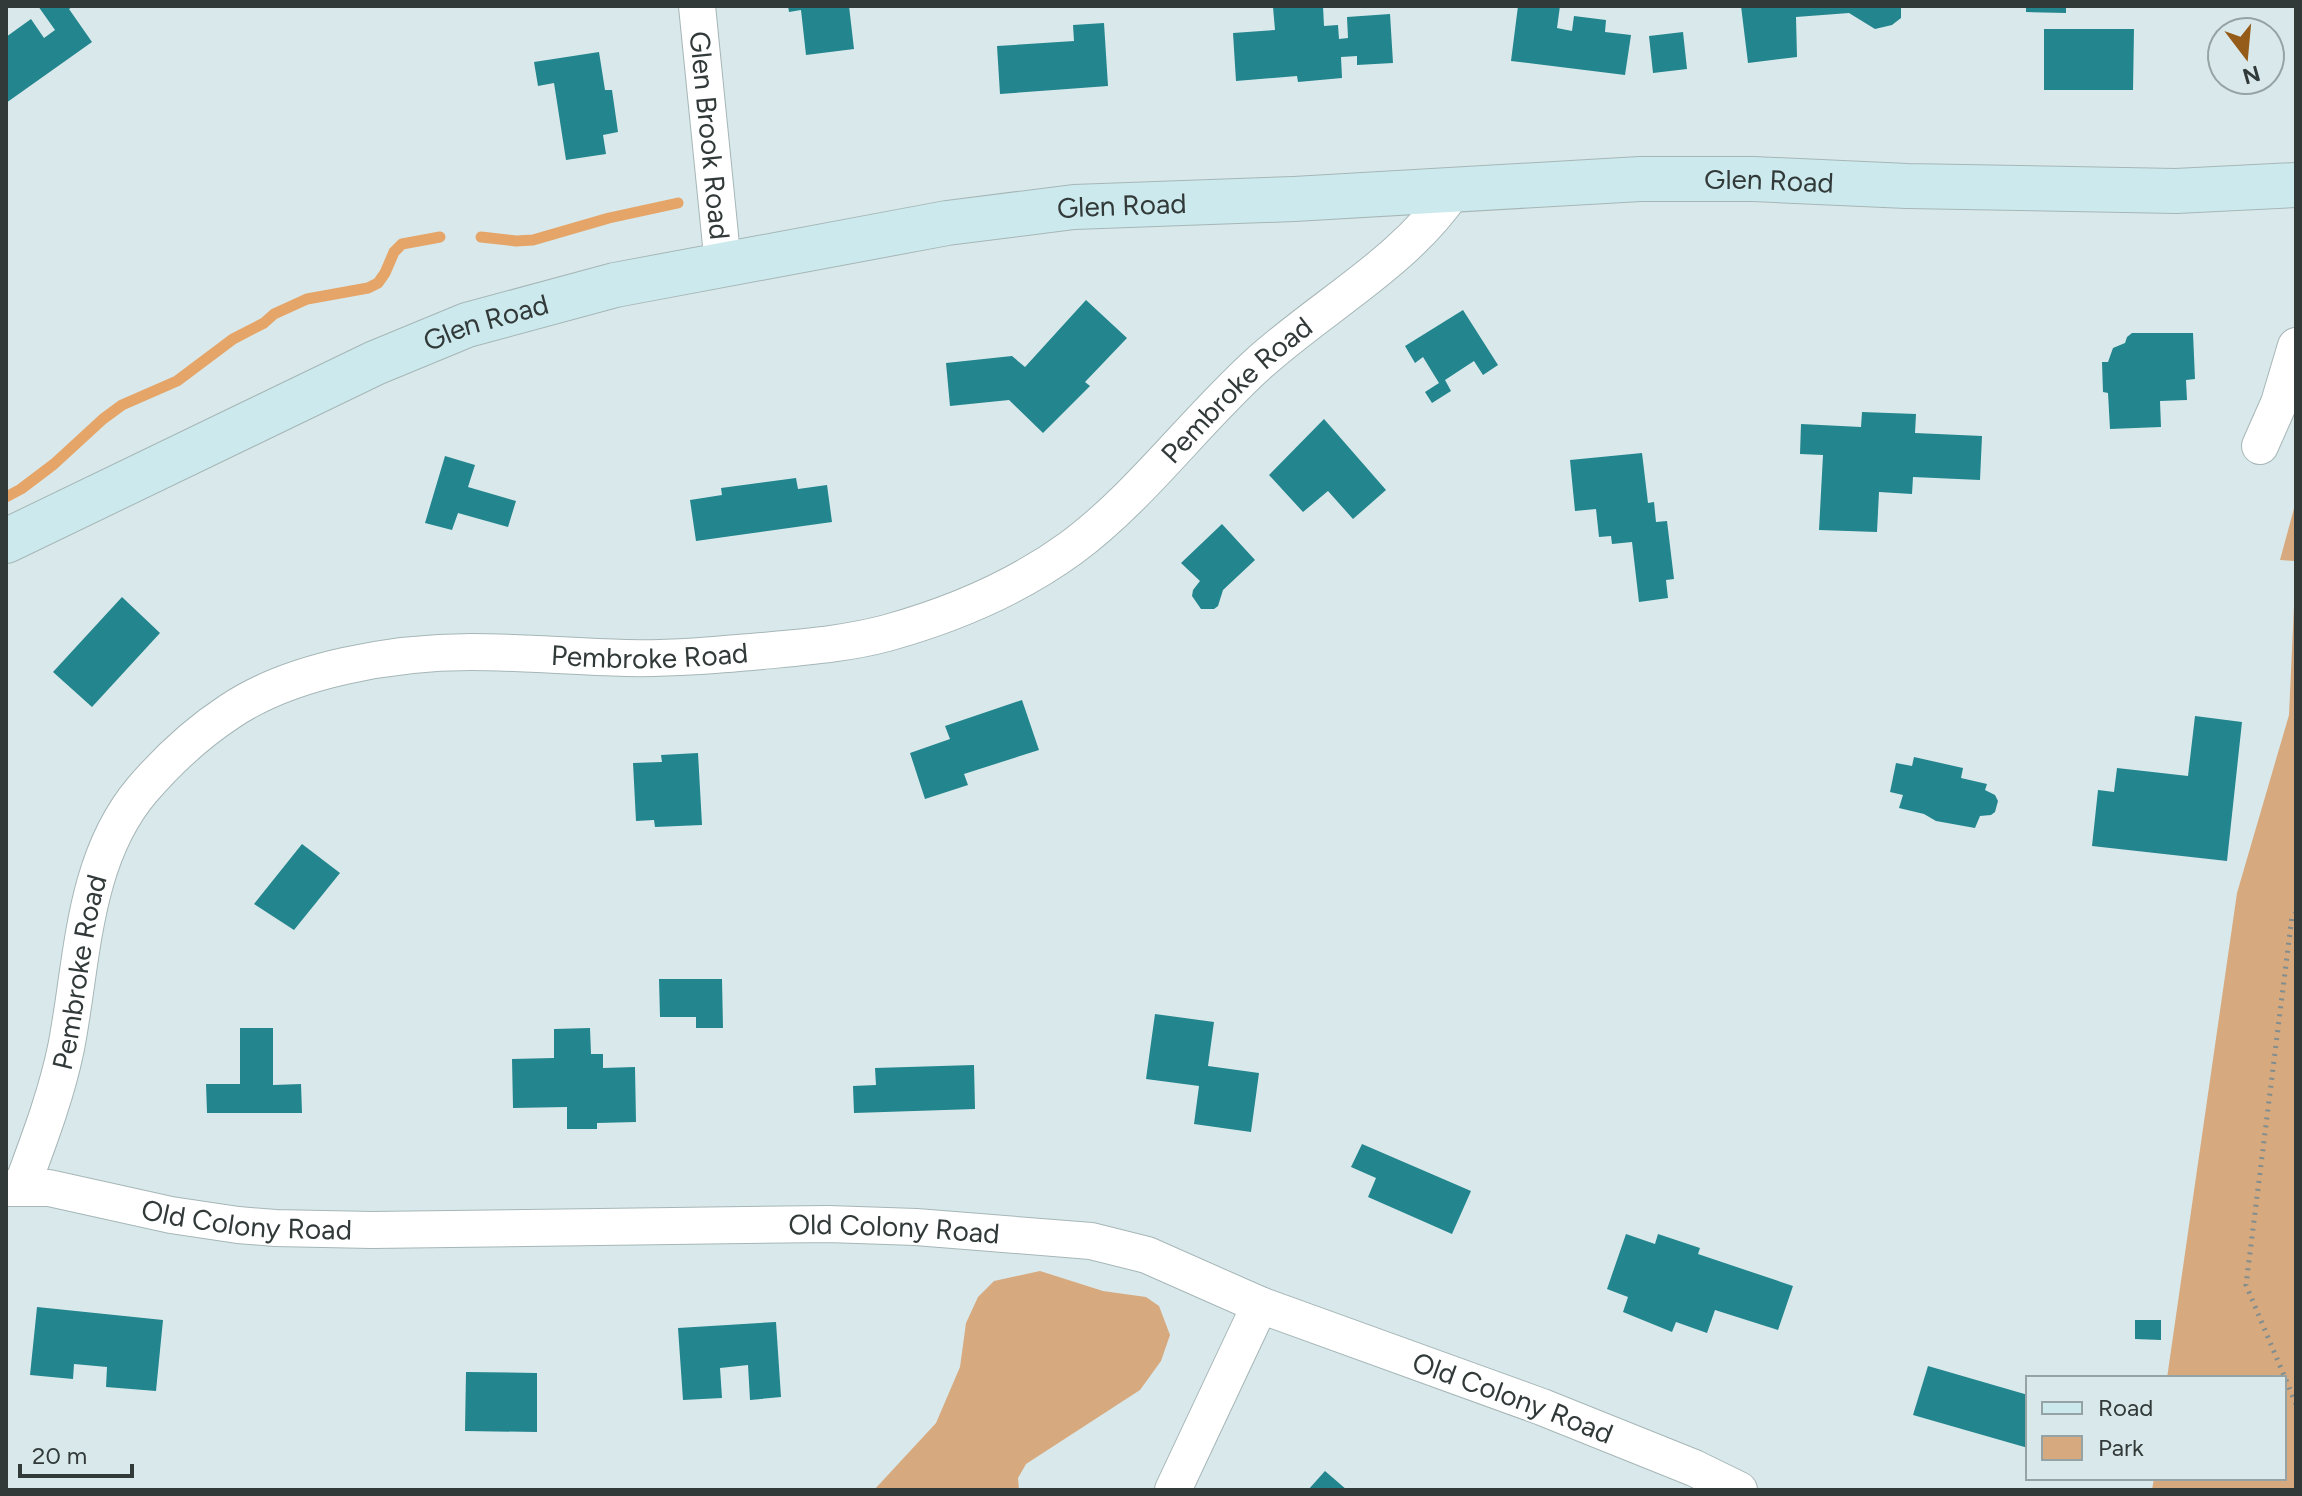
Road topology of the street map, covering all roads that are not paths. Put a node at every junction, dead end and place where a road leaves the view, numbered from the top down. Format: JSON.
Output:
{"nodes":[{"id":1,"x":697,"y":6,"type":"edge"},
{"id":2,"x":2296,"y":185,"type":"edge"},
{"id":3,"x":1453,"y":191,"type":"junction"},
{"id":4,"x":723,"y":265,"type":"junction"},
{"id":5,"x":2296,"y":346,"type":"edge"},
{"id":6,"x":2260,"y":446,"type":"dead end"},
{"id":7,"x":6,"y":541,"type":"edge"},
{"id":8,"x":14,"y":1187,"type":"edge"},
{"id":9,"x":1260,"y":1305,"type":"junction"},
{"id":10,"x":1173,"y":1490,"type":"edge"},
{"id":11,"x":1739,"y":1490,"type":"edge"}],
"edges":[{"from":1,"to":4,"type":"street","name":"Glen Brook Road"},
{"from":2,"to":3,"type":"street","name":"Glen Road"},
{"from":3,"to":4,"type":"street","name":"Glen Road"},
{"from":3,"to":8,"type":"street","name":"Pembroke Road"},
{"from":4,"to":7,"type":"street","name":"Glen Road"},
{"from":5,"to":6,"type":"street"},
{"from":8,"to":9,"type":"street","name":"Old Colony Road"},
{"from":9,"to":10,"type":"street"},
{"from":9,"to":11,"type":"street","name":"Old Colony Road"}]}
